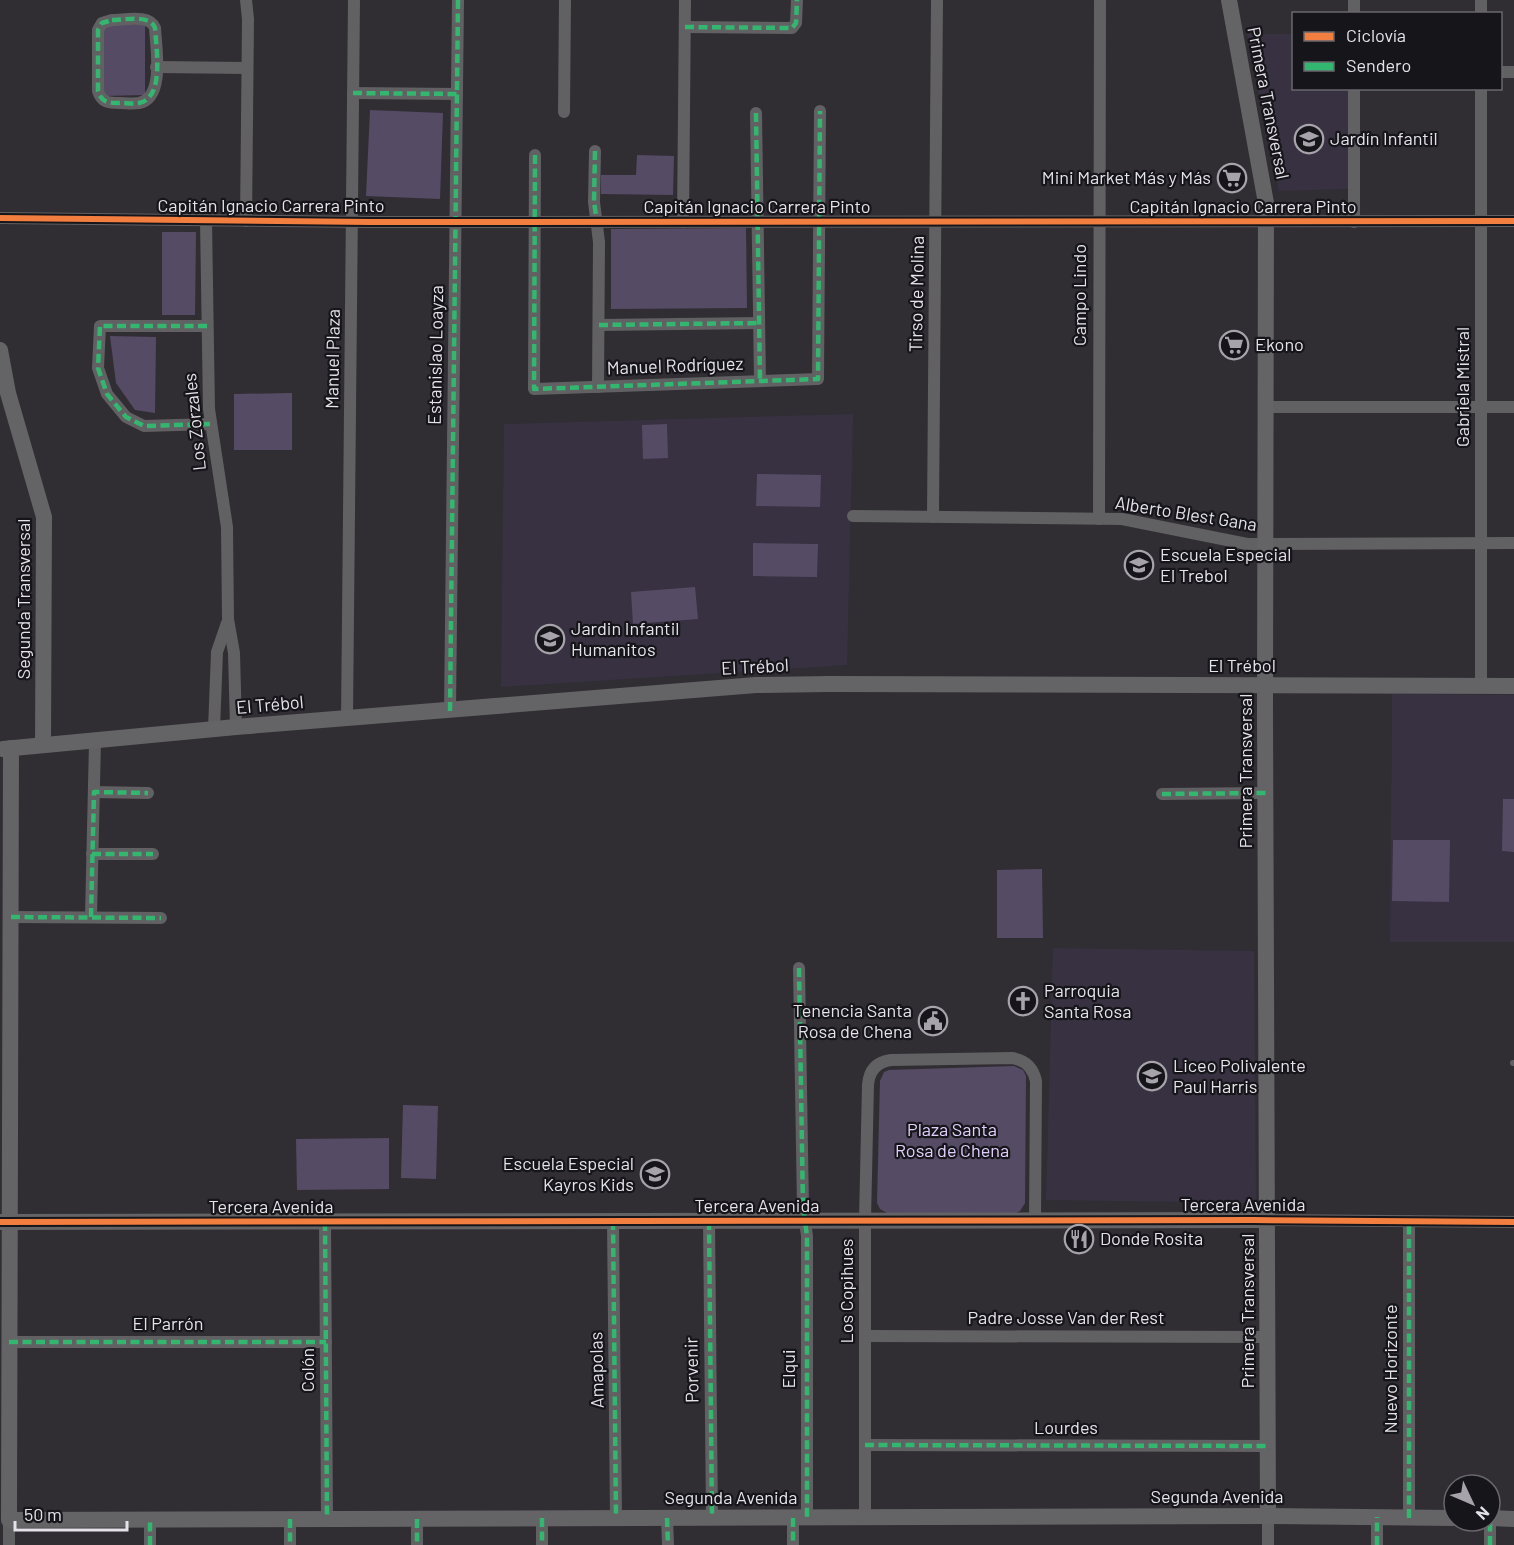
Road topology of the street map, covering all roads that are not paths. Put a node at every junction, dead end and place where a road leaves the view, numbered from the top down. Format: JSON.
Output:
{"nodes":[{"id":1,"x":246,"y":0,"type":"edge"},
{"id":2,"x":354,"y":0,"type":"edge"},
{"id":3,"x":458,"y":0,"type":"edge"},
{"id":4,"x":565,"y":0,"type":"edge"},
{"id":5,"x":685,"y":0,"type":"edge"},
{"id":6,"x":797,"y":0,"type":"edge"},
{"id":7,"x":937,"y":0,"type":"edge"},
{"id":8,"x":1100,"y":0,"type":"edge"},
{"id":9,"x":1229,"y":0,"type":"edge"},
{"id":10,"x":685,"y":27,"type":"junction"},
{"id":11,"x":156,"y":67,"type":"junction"},
{"id":12,"x":247,"y":68,"type":"junction"},
{"id":13,"x":1354,"y":90,"type":"edge"},
{"id":14,"x":1481,"y":90,"type":"edge"},
{"id":15,"x":353,"y":93,"type":"junction"},
{"id":16,"x":457,"y":94,"type":"junction"},
{"id":17,"x":820,"y":111,"type":"dead end"},
{"id":18,"x":564,"y":112,"type":"dead end"},
{"id":19,"x":756,"y":113,"type":"dead end"},
{"id":20,"x":595,"y":151,"type":"dead end"},
{"id":21,"x":535,"y":155,"type":"dead end"},
{"id":22,"x":0,"y":218,"type":"edge"},
{"id":23,"x":206,"y":220,"type":"junction"},
{"id":24,"x":246,"y":221,"type":"junction"},
{"id":25,"x":1481,"y":221,"type":"junction"},
{"id":26,"x":1514,"y":221,"type":"edge"},
{"id":27,"x":352,"y":222,"type":"junction"},
{"id":28,"x":456,"y":222,"type":"junction"},
{"id":29,"x":536,"y":222,"type":"junction"},
{"id":30,"x":597,"y":222,"type":"junction"},
{"id":31,"x":683,"y":222,"type":"junction"},
{"id":32,"x":758,"y":222,"type":"junction"},
{"id":33,"x":820,"y":222,"type":"junction"},
{"id":34,"x":936,"y":222,"type":"junction"},
{"id":35,"x":1098,"y":222,"type":"junction"},
{"id":36,"x":1266,"y":222,"type":"junction"},
{"id":37,"x":1354,"y":222,"type":"junction"},
{"id":38,"x":759,"y":323,"type":"junction"},
{"id":39,"x":599,"y":325,"type":"junction"},
{"id":40,"x":207,"y":326,"type":"junction"},
{"id":41,"x":0,"y":350,"type":"edge"},
{"id":42,"x":760,"y":381,"type":"junction"},
{"id":43,"x":598,"y":387,"type":"junction"},
{"id":44,"x":1266,"y":407,"type":"junction"},
{"id":45,"x":1481,"y":407,"type":"junction"},
{"id":46,"x":1514,"y":407,"type":"edge"},
{"id":47,"x":211,"y":424,"type":"junction"},
{"id":48,"x":853,"y":516,"type":"dead end"},
{"id":49,"x":933,"y":517,"type":"junction"},
{"id":50,"x":1099,"y":519,"type":"junction"},
{"id":51,"x":1514,"y":543,"type":"edge"},
{"id":52,"x":1481,"y":544,"type":"junction"},
{"id":53,"x":1266,"y":545,"type":"junction"},
{"id":54,"x":228,"y":619,"type":"junction"},
{"id":55,"x":1265,"y":685,"type":"junction"},
{"id":56,"x":1481,"y":686,"type":"junction"},
{"id":57,"x":1514,"y":686,"type":"edge"},
{"id":58,"x":450,"y":711,"type":"junction"},
{"id":59,"x":347,"y":718,"type":"junction"},
{"id":60,"x":236,"y":728,"type":"junction"},
{"id":61,"x":214,"y":729,"type":"junction"},
{"id":62,"x":95,"y":741,"type":"junction"},
{"id":63,"x":43,"y":746,"type":"junction"},
{"id":64,"x":6,"y":749,"type":"edge"},
{"id":65,"x":94,"y":792,"type":"junction"},
{"id":66,"x":148,"y":793,"type":"dead end"},
{"id":67,"x":1266,"y":793,"type":"junction"},
{"id":68,"x":1162,"y":794,"type":"dead end"},
{"id":69,"x":92,"y":854,"type":"junction"},
{"id":70,"x":153,"y":854,"type":"dead end"},
{"id":71,"x":11,"y":917,"type":"junction"},
{"id":72,"x":91,"y":917,"type":"junction"},
{"id":73,"x":161,"y":918,"type":"dead end"},
{"id":74,"x":799,"y":968,"type":"dead end"},
{"id":75,"x":865,"y":1220,"type":"junction"},
{"id":76,"x":1035,"y":1220,"type":"junction"},
{"id":77,"x":1267,"y":1220,"type":"junction"},
{"id":78,"x":613,"y":1221,"type":"junction"},
{"id":79,"x":709,"y":1221,"type":"junction"},
{"id":80,"x":805,"y":1221,"type":"junction"},
{"id":81,"x":1409,"y":1221,"type":"junction"},
{"id":82,"x":5,"y":1222,"type":"edge"},
{"id":83,"x":325,"y":1222,"type":"junction"},
{"id":84,"x":1514,"y":1222,"type":"edge"},
{"id":85,"x":865,"y":1336,"type":"junction"},
{"id":86,"x":1268,"y":1336,"type":"junction"},
{"id":87,"x":9,"y":1342,"type":"junction"},
{"id":88,"x":326,"y":1342,"type":"junction"},
{"id":89,"x":865,"y":1445,"type":"junction"},
{"id":90,"x":1268,"y":1446,"type":"junction"},
{"id":91,"x":1268,"y":1516,"type":"junction"},
{"id":92,"x":865,"y":1517,"type":"junction"},
{"id":93,"x":542,"y":1518,"type":"junction"},
{"id":94,"x":616,"y":1518,"type":"junction"},
{"id":95,"x":668,"y":1518,"type":"junction"},
{"id":96,"x":712,"y":1518,"type":"junction"},
{"id":97,"x":800,"y":1518,"type":"junction"},
{"id":98,"x":1377,"y":1518,"type":"junction"},
{"id":99,"x":1408,"y":1518,"type":"junction"},
{"id":100,"x":1442,"y":1518,"type":"edge"},
{"id":101,"x":150,"y":1519,"type":"junction"},
{"id":102,"x":290,"y":1519,"type":"junction"},
{"id":103,"x":327,"y":1519,"type":"junction"},
{"id":104,"x":417,"y":1519,"type":"junction"},
{"id":105,"x":9,"y":1520,"type":"junction"},
{"id":106,"x":9,"y":1545,"type":"edge"},
{"id":107,"x":150,"y":1545,"type":"edge"},
{"id":108,"x":290,"y":1545,"type":"edge"},
{"id":109,"x":417,"y":1545,"type":"edge"},
{"id":110,"x":542,"y":1545,"type":"edge"},
{"id":111,"x":668,"y":1545,"type":"edge"},
{"id":112,"x":793,"y":1545,"type":"edge"},
{"id":113,"x":1269,"y":1545,"type":"edge"},
{"id":114,"x":1377,"y":1545,"type":"edge"}],
"edges":[{"from":1,"to":12,"type":"street"},
{"from":2,"to":15,"type":"street","name":"Manuel Plaza"},
{"from":3,"to":16,"type":"street","name":"Estanislao Loayza"},
{"from":4,"to":18,"type":"street"},
{"from":5,"to":10,"type":"street"},
{"from":6,"to":10,"type":"street"},
{"from":7,"to":34,"type":"street","name":"Tirso de Molina"},
{"from":8,"to":35,"type":"street","name":"Campo Lindo"},
{"from":9,"to":36,"type":"street","name":"Primera Transversal"},
{"from":10,"to":31,"type":"street"},
{"from":11,"to":11,"type":"street"},
{"from":11,"to":12,"type":"street"},
{"from":12,"to":24,"type":"street"},
{"from":13,"to":37,"type":"street"},
{"from":14,"to":25,"type":"street","name":"Gabriela Mistral"},
{"from":15,"to":16,"type":"street"},
{"from":15,"to":27,"type":"street","name":"Manuel Plaza"},
{"from":16,"to":28,"type":"street","name":"Estanislao Loayza"},
{"from":17,"to":33,"type":"street"},
{"from":19,"to":32,"type":"street"},
{"from":20,"to":30,"type":"street"},
{"from":21,"to":29,"type":"street"},
{"from":22,"to":23,"type":"street","name":"Capitán Ignacio Carrera Pinto"},
{"from":23,"to":24,"type":"street","name":"Capitán Ignacio Carrera Pinto"},
{"from":23,"to":40,"type":"street","name":"Los Zorzales"},
{"from":24,"to":27,"type":"street","name":"Capitán Ignacio Carrera Pinto"},
{"from":25,"to":26,"type":"street","name":"Capitán Ignacio Carrera Pinto"},
{"from":25,"to":37,"type":"street","name":"Capitán Ignacio Carrera Pinto"},
{"from":25,"to":45,"type":"street","name":"Gabriela Mistral"},
{"from":27,"to":28,"type":"street","name":"Capitán Ignacio Carrera Pinto"},
{"from":27,"to":59,"type":"street","name":"Manuel Plaza"},
{"from":28,"to":29,"type":"street","name":"Capitán Ignacio Carrera Pinto"},
{"from":28,"to":58,"type":"street","name":"Estanislao Loayza"},
{"from":29,"to":30,"type":"street","name":"Capitán Ignacio Carrera Pinto"},
{"from":29,"to":43,"type":"street","name":"Manuel Rodríguez"},
{"from":30,"to":31,"type":"street","name":"Capitán Ignacio Carrera Pinto"},
{"from":30,"to":39,"type":"street"},
{"from":31,"to":32,"type":"street","name":"Capitán Ignacio Carrera Pinto"},
{"from":32,"to":33,"type":"street","name":"Capitán Ignacio Carrera Pinto"},
{"from":32,"to":38,"type":"street"},
{"from":33,"to":34,"type":"street","name":"Capitán Ignacio Carrera Pinto"},
{"from":33,"to":42,"type":"street","name":"Manuel Rodríguez"},
{"from":34,"to":35,"type":"street","name":"Capitán Ignacio Carrera Pinto"},
{"from":34,"to":49,"type":"street","name":"Tirso de Molina"},
{"from":35,"to":36,"type":"street","name":"Capitán Ignacio Carrera Pinto"},
{"from":35,"to":50,"type":"street","name":"Campo Lindo"},
{"from":36,"to":37,"type":"street","name":"Capitán Ignacio Carrera Pinto"},
{"from":36,"to":44,"type":"street","name":"Primera Transversal"},
{"from":38,"to":39,"type":"street"},
{"from":38,"to":42,"type":"street"},
{"from":39,"to":43,"type":"street"},
{"from":40,"to":47,"type":"street","name":"Los Zorzales"},
{"from":40,"to":47,"type":"street"},
{"from":41,"to":63,"type":"street","name":"Segunda Transversal"},
{"from":42,"to":43,"type":"street","name":"Manuel Rodríguez"},
{"from":44,"to":45,"type":"street"},
{"from":44,"to":53,"type":"street","name":"Primera Transversal"},
{"from":45,"to":46,"type":"street"},
{"from":45,"to":52,"type":"street","name":"Gabriela Mistral"},
{"from":47,"to":54,"type":"street","name":"Los Zorzales"},
{"from":48,"to":49,"type":"street","name":"Alberto Blest Gana"},
{"from":49,"to":50,"type":"street","name":"Alberto Blest Gana"},
{"from":50,"to":53,"type":"street","name":"Alberto Blest Gana"},
{"from":51,"to":52,"type":"street","name":"Alberto Blest Gana"},
{"from":52,"to":53,"type":"street","name":"Alberto Blest Gana"},
{"from":52,"to":56,"type":"street","name":"Gabriela Mistral"},
{"from":53,"to":55,"type":"street","name":"Primera Transversal"},
{"from":54,"to":60,"type":"street","name":"Los Zorzales"},
{"from":54,"to":61,"type":"street","name":"Los Zorzales"},
{"from":55,"to":56,"type":"street","name":"El Trébol"},
{"from":55,"to":58,"type":"street","name":"El Trébol"},
{"from":55,"to":67,"type":"street","name":"Primera Transversal"},
{"from":56,"to":57,"type":"street","name":"El Trébol"},
{"from":58,"to":59,"type":"street","name":"El Trébol"},
{"from":59,"to":60,"type":"street","name":"El Trébol"},
{"from":60,"to":61,"type":"street","name":"El Trébol"},
{"from":61,"to":62,"type":"street","name":"El Trébol"},
{"from":62,"to":63,"type":"street","name":"El Trébol"},
{"from":62,"to":65,"type":"street"},
{"from":63,"to":64,"type":"street","name":"El Trébol"},
{"from":64,"to":71,"type":"street"},
{"from":65,"to":66,"type":"street"},
{"from":65,"to":69,"type":"street"},
{"from":67,"to":68,"type":"street"},
{"from":67,"to":77,"type":"street","name":"Primera Transversal"},
{"from":69,"to":70,"type":"street"},
{"from":69,"to":72,"type":"street"},
{"from":71,"to":72,"type":"street"},
{"from":71,"to":82,"type":"street"},
{"from":72,"to":73,"type":"street"},
{"from":74,"to":80,"type":"street","name":"Elqui"},
{"from":75,"to":76,"type":"street","name":"Tercera Avenida"},
{"from":75,"to":76,"type":"street","name":"Los Copihues"},
{"from":75,"to":80,"type":"street","name":"Tercera Avenida"},
{"from":75,"to":85,"type":"street","name":"Los Copihues"},
{"from":76,"to":77,"type":"street","name":"Tercera Avenida"},
{"from":77,"to":81,"type":"street","name":"Tercera Avenida"},
{"from":77,"to":86,"type":"street","name":"Primera Transversal"},
{"from":78,"to":79,"type":"street","name":"Tercera Avenida"},
{"from":78,"to":83,"type":"street","name":"Tercera Avenida"},
{"from":78,"to":94,"type":"street","name":"Amapolas"},
{"from":79,"to":80,"type":"street","name":"Tercera Avenida"},
{"from":79,"to":96,"type":"street","name":"Porvenir"},
{"from":80,"to":97,"type":"street","name":"Elqui"},
{"from":81,"to":84,"type":"street","name":"Tercera Avenida"},
{"from":81,"to":99,"type":"street","name":"Nuevo Horizonte"},
{"from":82,"to":83,"type":"street","name":"Tercera Avenida"},
{"from":82,"to":87,"type":"street"},
{"from":83,"to":88,"type":"street","name":"Colón"},
{"from":85,"to":86,"type":"street","name":"Padre Josse Van der Rest"},
{"from":85,"to":89,"type":"street","name":"Los Copihues"},
{"from":86,"to":90,"type":"street","name":"Primera Transversal"},
{"from":87,"to":88,"type":"street","name":"El Parrón"},
{"from":87,"to":105,"type":"street"},
{"from":88,"to":103,"type":"street","name":"Colón"},
{"from":89,"to":90,"type":"street","name":"Lourdes"},
{"from":89,"to":92,"type":"street","name":"Los Copihues"},
{"from":90,"to":91,"type":"street","name":"Primera Transversal"},
{"from":91,"to":92,"type":"street","name":"Segunda Avenida"},
{"from":91,"to":98,"type":"street","name":"Segunda Avenida"},
{"from":91,"to":113,"type":"street","name":"Primera Transversal"},
{"from":92,"to":97,"type":"street","name":"Segunda Avenida"},
{"from":93,"to":94,"type":"street","name":"Segunda Avenida"},
{"from":93,"to":104,"type":"street","name":"Segunda Avenida"},
{"from":93,"to":110,"type":"street"},
{"from":94,"to":95,"type":"street","name":"Segunda Avenida"},
{"from":95,"to":96,"type":"street","name":"Segunda Avenida"},
{"from":95,"to":111,"type":"street"},
{"from":96,"to":97,"type":"street","name":"Segunda Avenida"},
{"from":97,"to":112,"type":"street","name":"Elqui"},
{"from":98,"to":99,"type":"street","name":"Segunda Avenida"},
{"from":98,"to":114,"type":"street"},
{"from":99,"to":100,"type":"street","name":"Segunda Avenida"},
{"from":101,"to":102,"type":"street","name":"Segunda Avenida"},
{"from":101,"to":105,"type":"street","name":"Segunda Avenida"},
{"from":101,"to":107,"type":"street"},
{"from":102,"to":103,"type":"street","name":"Segunda Avenida"},
{"from":102,"to":108,"type":"street"},
{"from":103,"to":104,"type":"street","name":"Segunda Avenida"},
{"from":104,"to":109,"type":"street"},
{"from":105,"to":106,"type":"street"}]}
